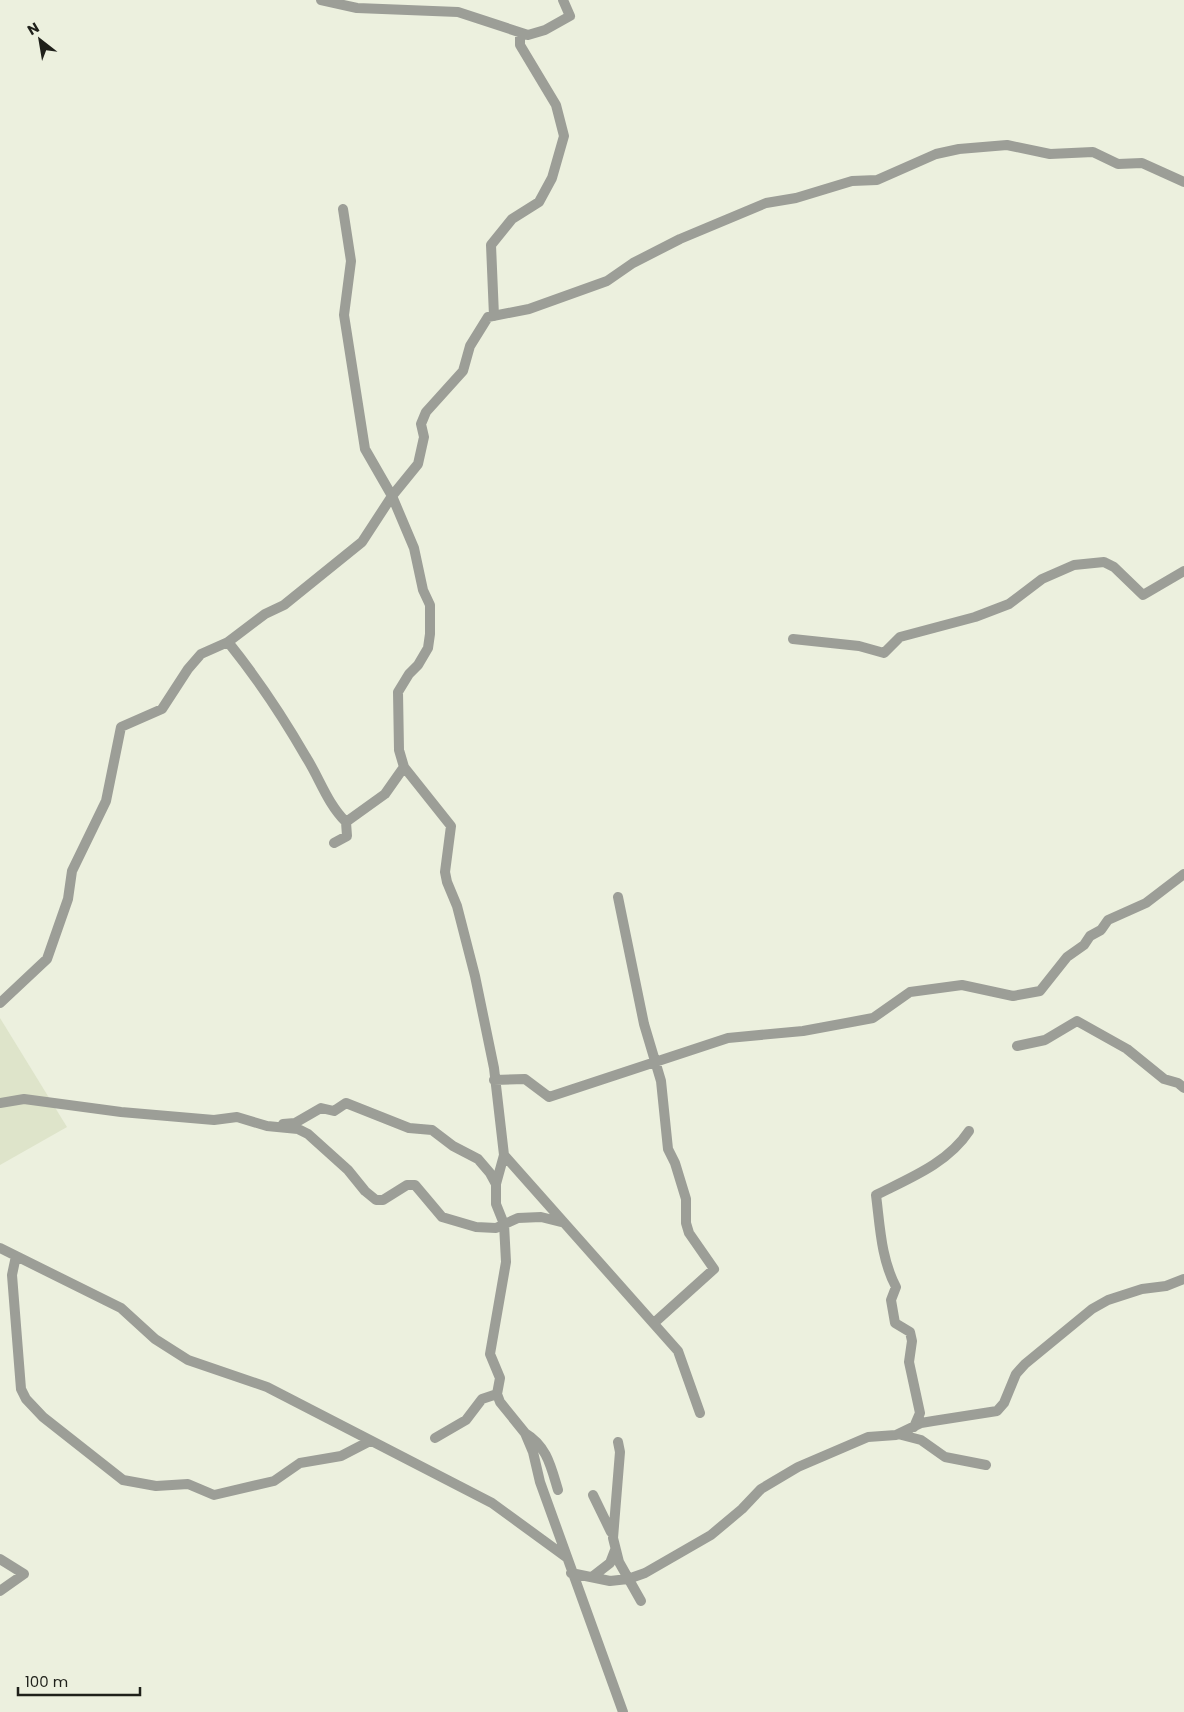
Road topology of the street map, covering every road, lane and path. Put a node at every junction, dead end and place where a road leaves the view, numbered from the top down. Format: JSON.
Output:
{"nodes":[{"id":1,"x":321,"y":0,"type":"edge"},
{"id":2,"x":563,"y":0,"type":"edge"},
{"id":3,"x":520,"y":33,"type":"junction"},
{"id":4,"x":1184,"y":182,"type":"edge"},
{"id":5,"x":343,"y":208,"type":"dead end"},
{"id":6,"x":494,"y":316,"type":"junction"},
{"id":7,"x":392,"y":496,"type":"junction"},
{"id":8,"x":1184,"y":571,"type":"edge"},
{"id":9,"x":793,"y":639,"type":"dead end"},
{"id":10,"x":228,"y":642,"type":"junction"},
{"id":11,"x":404,"y":767,"type":"junction"},
{"id":12,"x":346,"y":822,"type":"junction"},
{"id":13,"x":334,"y":843,"type":"dead end"},
{"id":14,"x":1184,"y":874,"type":"edge"},
{"id":15,"x":618,"y":897,"type":"dead end"},
{"id":16,"x":0,"y":1003,"type":"edge"},
{"id":17,"x":1017,"y":1046,"type":"dead end"},
{"id":18,"x":657,"y":1063,"type":"junction"},
{"id":19,"x":494,"y":1080,"type":"junction"},
{"id":20,"x":1184,"y":1088,"type":"edge"},
{"id":21,"x":0,"y":1103,"type":"edge"},
{"id":22,"x":268,"y":1126,"type":"junction"},
{"id":23,"x":969,"y":1131,"type":"dead end"},
{"id":24,"x":504,"y":1156,"type":"junction"},
{"id":25,"x":496,"y":1184,"type":"junction"},
{"id":26,"x":561,"y":1222,"type":"junction"},
{"id":27,"x":504,"y":1224,"type":"junction"},
{"id":28,"x":0,"y":1248,"type":"edge"},
{"id":29,"x":16,"y":1256,"type":"junction"},
{"id":30,"x":1184,"y":1279,"type":"edge"},
{"id":31,"x":654,"y":1323,"type":"junction"},
{"id":32,"x":497,"y":1394,"type":"junction"},
{"id":33,"x":700,"y":1413,"type":"dead end"},
{"id":34,"x":914,"y":1427,"type":"junction"},
{"id":35,"x":525,"y":1433,"type":"junction"},
{"id":36,"x":898,"y":1434,"type":"junction"},
{"id":37,"x":435,"y":1438,"type":"dead end"},
{"id":38,"x":370,"y":1441,"type":"junction"},
{"id":39,"x":618,"y":1442,"type":"dead end"},
{"id":40,"x":986,"y":1465,"type":"dead end"},
{"id":41,"x":558,"y":1490,"type":"dead end"},
{"id":42,"x":593,"y":1494,"type":"dead end"},
{"id":43,"x":613,"y":1538,"type":"junction"},
{"id":44,"x":615,"y":1550,"type":"junction"},
{"id":45,"x":566,"y":1557,"type":"junction"},
{"id":46,"x":0,"y":1559,"type":"edge"},
{"id":47,"x":571,"y":1573,"type":"junction"},
{"id":48,"x":592,"y":1577,"type":"junction"},
{"id":49,"x":628,"y":1579,"type":"junction"},
{"id":50,"x":0,"y":1591,"type":"edge"},
{"id":51,"x":641,"y":1601,"type":"dead end"},
{"id":52,"x":623,"y":1712,"type":"edge"}],
"edges":[{"from":1,"to":3,"type":"street"},
{"from":2,"to":3,"type":"street"},
{"from":3,"to":6,"type":"street"},
{"from":4,"to":6,"type":"street"},
{"from":5,"to":7,"type":"street"},
{"from":6,"to":7,"type":"street"},
{"from":7,"to":10,"type":"street"},
{"from":7,"to":11,"type":"street"},
{"from":8,"to":9,"type":"street"},
{"from":10,"to":12,"type":"street"},
{"from":10,"to":16,"type":"street"},
{"from":11,"to":12,"type":"street"},
{"from":11,"to":19,"type":"street"},
{"from":12,"to":13,"type":"street"},
{"from":14,"to":18,"type":"street"},
{"from":15,"to":18,"type":"street"},
{"from":17,"to":20,"type":"street"},
{"from":18,"to":19,"type":"street"},
{"from":18,"to":31,"type":"street"},
{"from":19,"to":24,"type":"street"},
{"from":21,"to":22,"type":"street"},
{"from":22,"to":25,"type":"street"},
{"from":22,"to":27,"type":"street"},
{"from":23,"to":34,"type":"street"},
{"from":24,"to":25,"type":"street"},
{"from":24,"to":26,"type":"street"},
{"from":25,"to":27,"type":"street"},
{"from":26,"to":27,"type":"street"},
{"from":26,"to":31,"type":"street"},
{"from":27,"to":32,"type":"street"},
{"from":28,"to":29,"type":"street"},
{"from":29,"to":38,"type":"street"},
{"from":29,"to":38,"type":"street"},
{"from":30,"to":34,"type":"street"},
{"from":31,"to":33,"type":"street"},
{"from":32,"to":35,"type":"street"},
{"from":32,"to":37,"type":"street"},
{"from":34,"to":36,"type":"street"},
{"from":35,"to":41,"type":"street"},
{"from":35,"to":45,"type":"street"},
{"from":36,"to":40,"type":"street"},
{"from":36,"to":49,"type":"street"},
{"from":38,"to":45,"type":"street"},
{"from":39,"to":43,"type":"street"},
{"from":42,"to":43,"type":"street"},
{"from":43,"to":44,"type":"street"},
{"from":44,"to":48,"type":"street"},
{"from":44,"to":49,"type":"street"},
{"from":45,"to":47,"type":"street"},
{"from":46,"to":50,"type":"street"},
{"from":47,"to":48,"type":"street"},
{"from":47,"to":52,"type":"street"},
{"from":48,"to":49,"type":"street"},
{"from":49,"to":51,"type":"street"}]}
